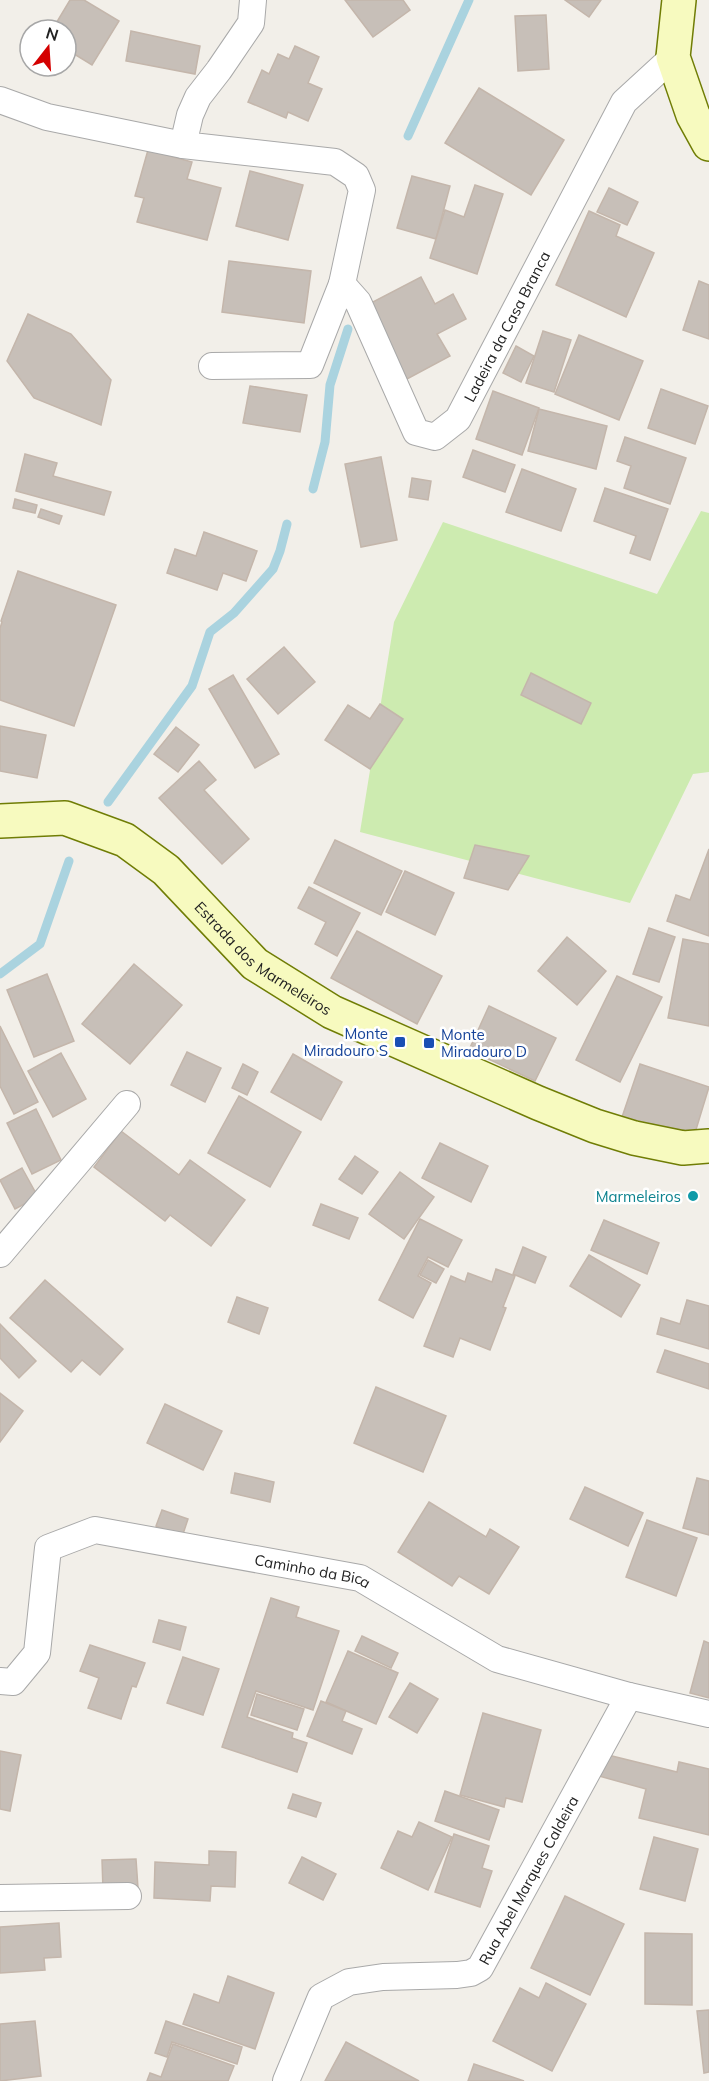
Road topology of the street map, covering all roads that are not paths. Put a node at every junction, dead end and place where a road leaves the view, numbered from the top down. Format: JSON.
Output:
{"nodes":[{"id":1,"x":253,"y":0,"type":"edge"},
{"id":2,"x":679,"y":0,"type":"edge"},
{"id":3,"x":674,"y":57,"type":"junction"},
{"id":4,"x":0,"y":100,"type":"edge"},
{"id":5,"x":709,"y":144,"type":"edge"},
{"id":6,"x":183,"y":145,"type":"junction"},
{"id":7,"x":342,"y":284,"type":"junction"},
{"id":8,"x":212,"y":366,"type":"dead end"},
{"id":9,"x":0,"y":821,"type":"edge"},
{"id":10,"x":127,"y":1104,"type":"dead end"},
{"id":11,"x":709,"y":1146,"type":"edge"},
{"id":12,"x":0,"y":1254,"type":"edge"},
{"id":13,"x":0,"y":1681,"type":"edge"},
{"id":14,"x":629,"y":1696,"type":"junction"},
{"id":15,"x":709,"y":1714,"type":"edge"},
{"id":16,"x":128,"y":1896,"type":"dead end"},
{"id":17,"x":0,"y":1898,"type":"edge"},
{"id":18,"x":286,"y":2081,"type":"edge"}],
"edges":[{"from":1,"to":6,"type":"street"},
{"from":2,"to":3,"type":"main road"},
{"from":3,"to":5,"type":"main road"},
{"from":3,"to":7,"type":"street","name":"Ladeira da Casa Branca"},
{"from":4,"to":6,"type":"street"},
{"from":6,"to":7,"type":"street"},
{"from":7,"to":8,"type":"street"},
{"from":9,"to":11,"type":"main road","name":"Estrada dos Marmeleiros"},
{"from":10,"to":12,"type":"street"},
{"from":13,"to":14,"type":"street","name":"Caminho da Bica"},
{"from":14,"to":15,"type":"street","name":"Caminho da Bica"},
{"from":14,"to":18,"type":"street","name":"Rua Abel Marques Caldeira"},
{"from":16,"to":17,"type":"street"}]}
